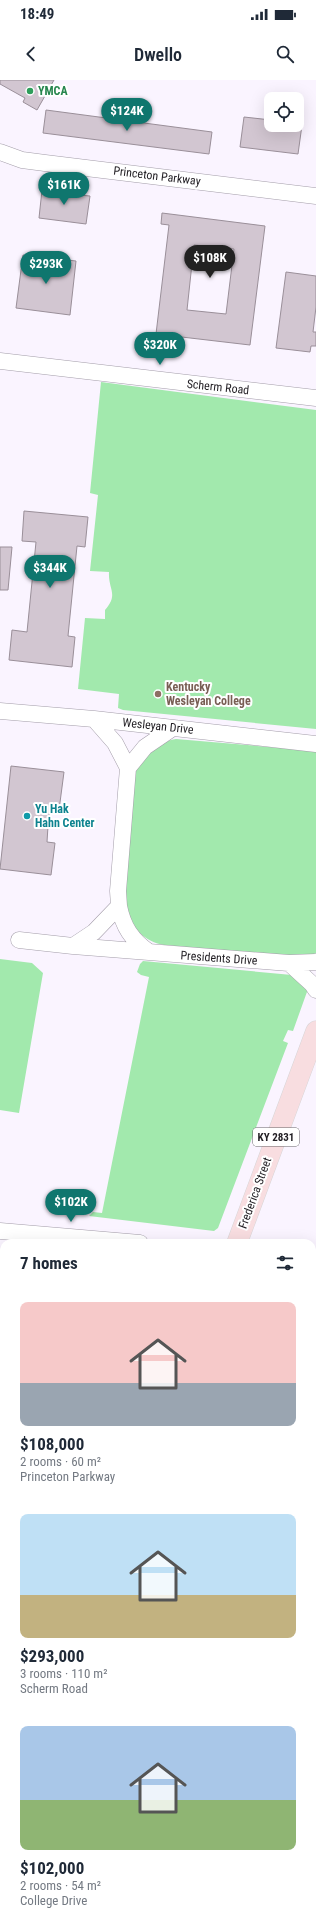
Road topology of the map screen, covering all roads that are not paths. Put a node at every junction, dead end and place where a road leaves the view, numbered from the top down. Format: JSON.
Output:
{"nodes":[{"id":1,"x":0,"y":152,"type":"edge"},
{"id":2,"x":316,"y":196,"type":"edge"},
{"id":3,"x":0,"y":360,"type":"edge"},
{"id":4,"x":316,"y":398,"type":"edge"},
{"id":5,"x":0,"y":711,"type":"edge"},
{"id":6,"x":94,"y":719,"type":"junction"},
{"id":7,"x":173,"y":728,"type":"junction"},
{"id":8,"x":316,"y":744,"type":"edge"},
{"id":9,"x":128,"y":768,"type":"junction"},
{"id":10,"x":119,"y":906,"type":"junction"},
{"id":11,"x":19,"y":940,"type":"dead end"},
{"id":12,"x":73,"y":946,"type":"junction"},
{"id":13,"x":149,"y":952,"type":"junction"},
{"id":14,"x":316,"y":962,"type":"edge"},
{"id":15,"x":289,"y":963,"type":"junction"},
{"id":16,"x":316,"y":990,"type":"edge"},
{"id":17,"x":316,"y":1031,"type":"edge"},
{"id":18,"x":311,"y":1060,"type":"edge"},
{"id":19,"x":0,"y":1231,"type":"edge"},
{"id":20,"x":93,"y":1239,"type":"edge"},
{"id":21,"x":238,"y":1239,"type":"edge"}],
"edges":[{"from":1,"to":2,"type":"street","name":"Princeton Parkway"},
{"from":3,"to":4,"type":"street","name":"Scherm Road"},
{"from":5,"to":6,"type":"street","name":"Wesleyan Drive"},
{"from":6,"to":7,"type":"street","name":"Wesleyan Drive"},
{"from":6,"to":9,"type":"street"},
{"from":7,"to":8,"type":"street","name":"Wesleyan Drive"},
{"from":7,"to":9,"type":"street"},
{"from":9,"to":10,"type":"street"},
{"from":10,"to":12,"type":"street"},
{"from":10,"to":13,"type":"street"},
{"from":11,"to":12,"type":"street","name":"Presidents Drive"},
{"from":12,"to":13,"type":"street","name":"Presidents Drive"},
{"from":13,"to":15,"type":"street","name":"Presidents Drive"},
{"from":14,"to":15,"type":"street","name":"Presidents Drive"},
{"from":15,"to":16,"type":"street"},
{"from":17,"to":18,"type":"main road","name":"Frederica Street","number":"KY 2831"},
{"from":18,"to":21,"type":"main road","name":"Frederica Street","number":"KY 2831"},
{"from":19,"to":20,"type":"street"}]}
